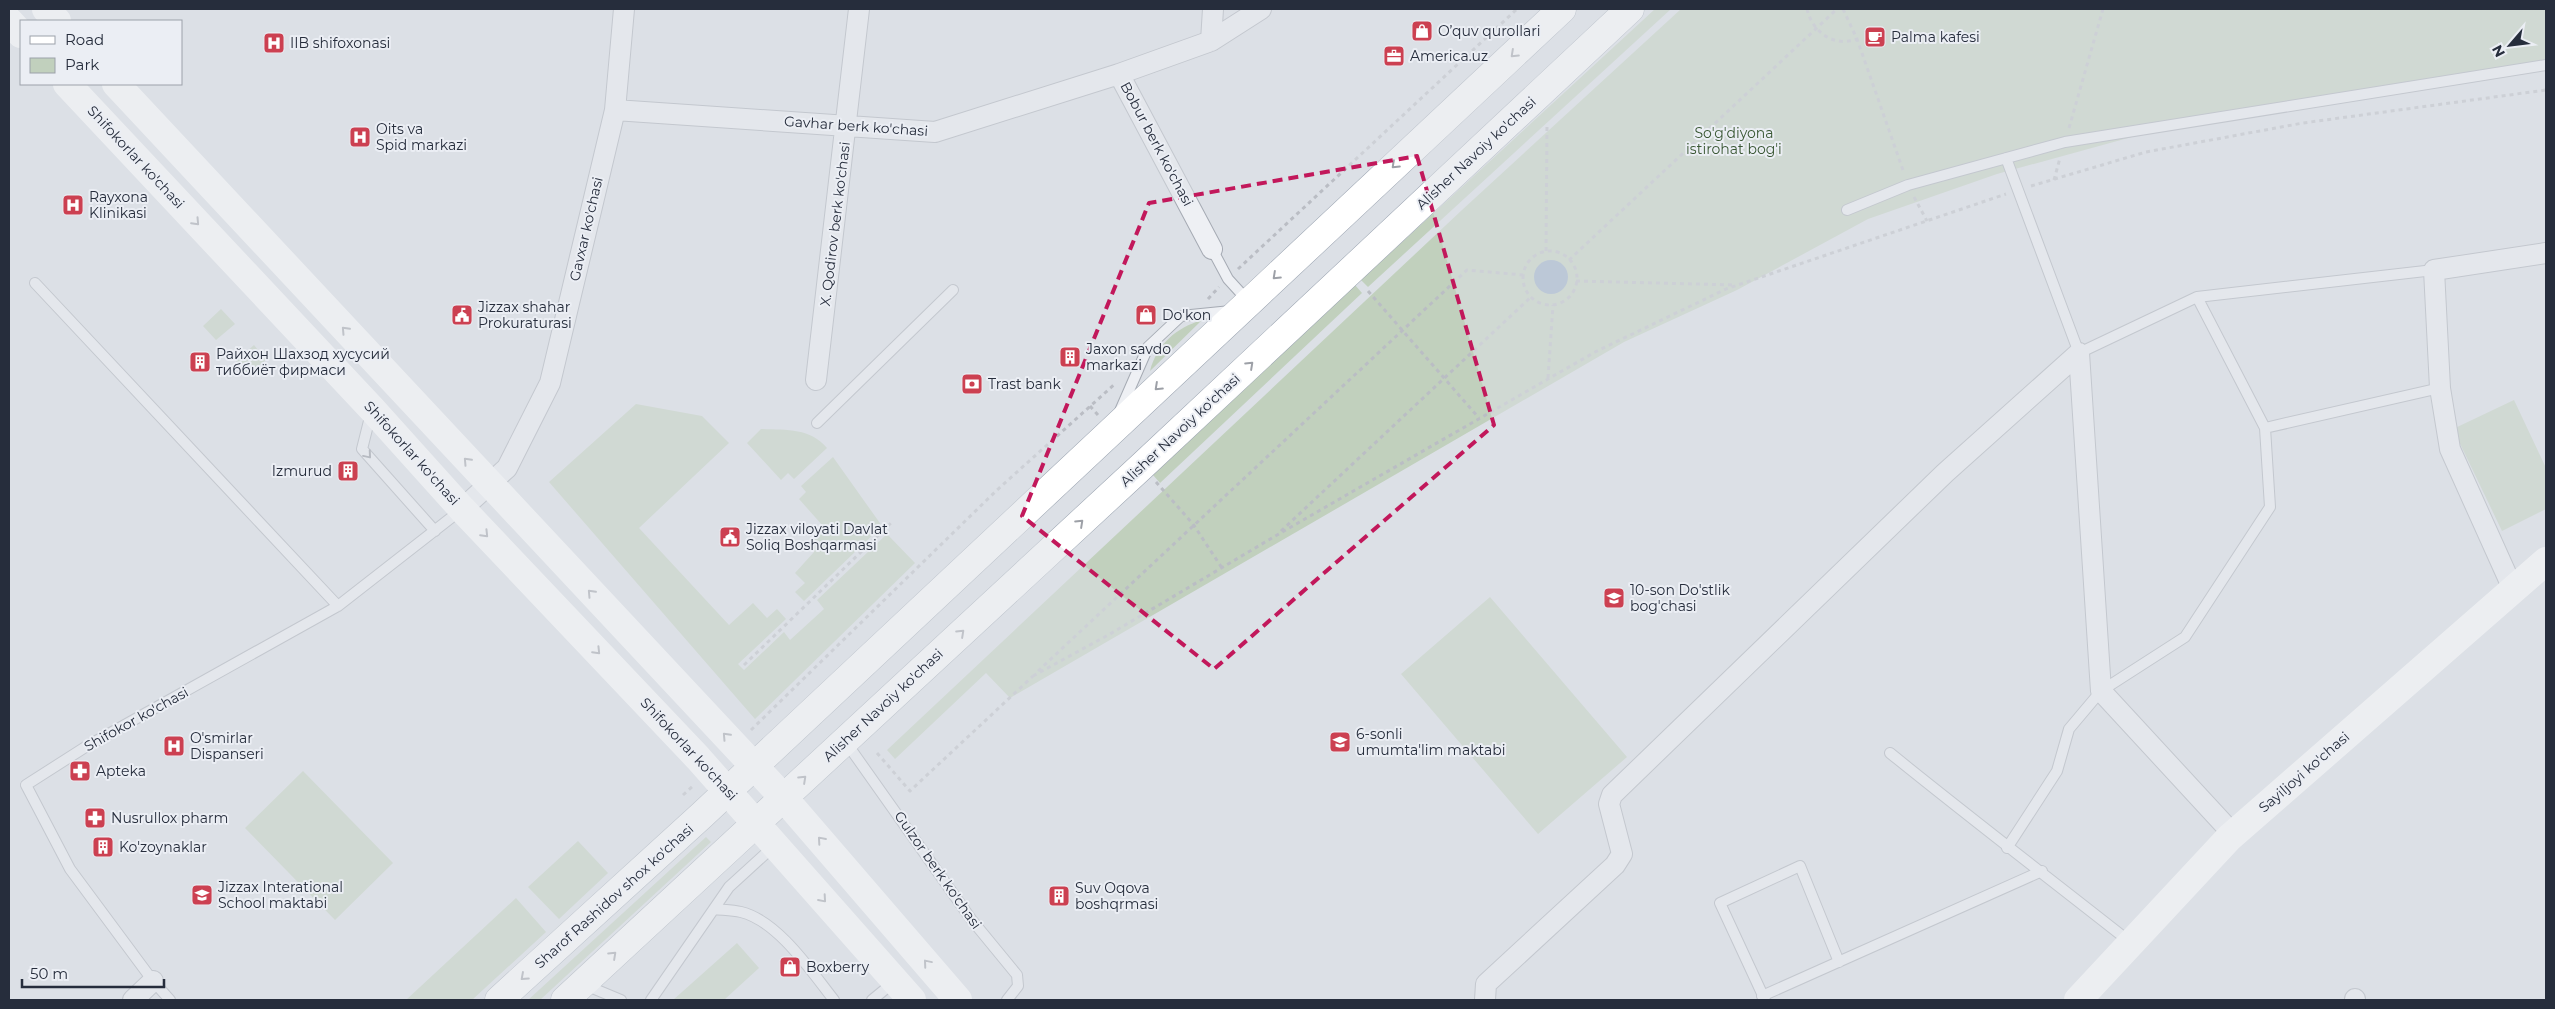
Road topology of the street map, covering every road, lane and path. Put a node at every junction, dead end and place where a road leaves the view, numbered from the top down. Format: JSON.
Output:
{"nodes":[{"id":1,"x":46,"y":9,"type":"edge"},
{"id":2,"x":624,"y":9,"type":"edge"},
{"id":3,"x":859,"y":9,"type":"edge"},
{"id":4,"x":1213,"y":9,"type":"edge"},
{"id":5,"x":1261,"y":9,"type":"edge"},
{"id":6,"x":1517,"y":9,"type":"edge"},
{"id":7,"x":1562,"y":9,"type":"edge"},
{"id":8,"x":1630,"y":9,"type":"edge"},
{"id":9,"x":1807,"y":9,"type":"edge"},
{"id":10,"x":1837,"y":9,"type":"edge"},
{"id":11,"x":1843,"y":9,"type":"edge"},
{"id":12,"x":2103,"y":9,"type":"edge"},
{"id":13,"x":56,"y":20,"type":"edge"},
{"id":14,"x":9,"y":21,"type":"edge"},
{"id":15,"x":1815,"y":28,"type":"junction"},
{"id":16,"x":20,"y":33,"type":"edge"},
{"id":17,"x":1856,"y":39,"type":"junction"},
{"id":18,"x":1211,"y":40,"type":"junction"},
{"id":19,"x":2546,"y":65,"type":"edge"},
{"id":20,"x":1120,"y":74,"type":"junction"},
{"id":21,"x":68,"y":85,"type":"edge"},
{"id":22,"x":117,"y":85,"type":"edge"},
{"id":23,"x":2546,"y":90,"type":"edge"},
{"id":24,"x":615,"y":110,"type":"junction"},
{"id":25,"x":1547,"y":124,"type":"dead end"},
{"id":26,"x":846,"y":126,"type":"junction"},
{"id":27,"x":2065,"y":142,"type":"junction"},
{"id":28,"x":2006,"y":158,"type":"junction"},
{"id":29,"x":2054,"y":180,"type":"junction"},
{"id":30,"x":1908,"y":185,"type":"junction"},
{"id":31,"x":2018,"y":190,"type":"junction"},
{"id":32,"x":1846,"y":210,"type":"dead end"},
{"id":33,"x":1927,"y":221,"type":"junction"},
{"id":34,"x":1212,"y":249,"type":"joint"},
{"id":35,"x":1546,"y":252,"type":"junction"},
{"id":36,"x":2546,"y":253,"type":"edge"},
{"id":37,"x":1569,"y":260,"type":"junction"},
{"id":38,"x":2434,"y":270,"type":"junction"},
{"id":39,"x":1523,"y":274,"type":"junction"},
{"id":40,"x":1228,"y":278,"type":"junction"},
{"id":41,"x":1576,"y":281,"type":"junction"},
{"id":42,"x":35,"y":283,"type":"dead end"},
{"id":43,"x":1739,"y":285,"type":"junction"},
{"id":44,"x":953,"y":290,"type":"dead end"},
{"id":45,"x":1368,"y":291,"type":"dead end"},
{"id":46,"x":1531,"y":297,"type":"junction"},
{"id":47,"x":2197,"y":297,"type":"junction"},
{"id":48,"x":1201,"y":305,"type":"dead end"},
{"id":49,"x":1553,"y":305,"type":"junction"},
{"id":50,"x":1245,"y":306,"type":"junction"},
{"id":51,"x":1402,"y":330,"type":"junction"},
{"id":52,"x":2079,"y":353,"type":"junction"},
{"id":53,"x":1444,"y":379,"type":"junction"},
{"id":54,"x":1548,"y":379,"type":"junction"},
{"id":55,"x":816,"y":380,"type":"dead end"},
{"id":56,"x":1117,"y":382,"type":"dead end"},
{"id":57,"x":2440,"y":388,"type":"junction"},
{"id":58,"x":372,"y":409,"type":"junction"},
{"id":59,"x":1479,"y":418,"type":"junction"},
{"id":60,"x":817,"y":422,"type":"dead end"},
{"id":61,"x":2265,"y":428,"type":"junction"},
{"id":62,"x":1112,"y":431,"type":"junction"},
{"id":63,"x":489,"y":484,"type":"junction"},
{"id":64,"x":1161,"y":487,"type":"dead end"},
{"id":65,"x":462,"y":509,"type":"junction"},
{"id":66,"x":892,"y":522,"type":"dead end"},
{"id":67,"x":1194,"y":524,"type":"junction"},
{"id":68,"x":435,"y":531,"type":"junction"},
{"id":69,"x":1277,"y":535,"type":"junction"},
{"id":70,"x":2546,"y":561,"type":"edge"},
{"id":71,"x":1222,"y":568,"type":"junction"},
{"id":72,"x":2513,"y":589,"type":"junction"},
{"id":73,"x":338,"y":606,"type":"junction"},
{"id":74,"x":744,"y":665,"type":"dead end"},
{"id":75,"x":1033,"y":676,"type":"junction"},
{"id":76,"x":2101,"y":691,"type":"junction"},
{"id":77,"x":844,"y":740,"type":"junction"},
{"id":78,"x":734,"y":746,"type":"junction"},
{"id":79,"x":877,"y":753,"type":"dead end"},
{"id":80,"x":1890,"y":753,"type":"dead end"},
{"id":81,"x":754,"y":766,"type":"junction"},
{"id":82,"x":710,"y":771,"type":"junction"},
{"id":83,"x":728,"y":790,"type":"junction"},
{"id":84,"x":683,"y":795,"type":"dead end"},
{"id":85,"x":784,"y":797,"type":"junction"},
{"id":86,"x":756,"y":822,"type":"junction"},
{"id":87,"x":2233,"y":834,"type":"junction"},
{"id":88,"x":776,"y":844,"type":"junction"},
{"id":89,"x":2007,"y":848,"type":"junction"},
{"id":90,"x":2042,"y":871,"type":"junction"},
{"id":91,"x":714,"y":909,"type":"junction"},
{"id":92,"x":2131,"y":943,"type":"junction"},
{"id":93,"x":1839,"y":962,"type":"junction"},
{"id":94,"x":153,"y":982,"type":"junction"},
{"id":95,"x":904,"y":991,"type":"edge"},
{"id":96,"x":571,"y":996,"type":"edge"},
{"id":97,"x":1764,"y":998,"type":"edge"},
{"id":98,"x":2081,"y":999,"type":"edge"},
{"id":99,"x":133,"y":1000,"type":"edge"},
{"id":100,"x":170,"y":1000,"type":"edge"},
{"id":101,"x":499,"y":1000,"type":"edge"},
{"id":102,"x":620,"y":1000,"type":"edge"},
{"id":103,"x":651,"y":1000,"type":"edge"},
{"id":104,"x":834,"y":1000,"type":"edge"},
{"id":105,"x":872,"y":1000,"type":"edge"},
{"id":106,"x":958,"y":1000,"type":"edge"},
{"id":107,"x":1007,"y":1000,"type":"edge"},
{"id":108,"x":1485,"y":1000,"type":"edge"}],
"edges":[{"from":1,"to":13,"type":"main road"},
{"from":2,"to":24,"type":"street","name":"Gavxar ko'chasi"},
{"from":3,"to":26,"type":"street","name":"X. Qodirov berk ko'chasi"},
{"from":4,"to":18,"type":"street"},
{"from":5,"to":18,"type":"street","name":"Bobur berk ko'chasi"},
{"from":6,"to":40,"type":"path"},
{"from":7,"to":50,"type":"main road","one_way":true},
{"from":77,"to":8,"type":"main road","name":"Alisher Navoiy ko'chasi","one_way":true},
{"from":9,"to":15,"type":"path"},
{"from":10,"to":15,"type":"path"},
{"from":11,"to":17,"type":"path"},
{"from":12,"to":27,"type":"path"},
{"from":14,"to":16,"type":"main road"},
{"from":15,"to":17,"type":"path"},
{"from":15,"to":37,"type":"path"},
{"from":17,"to":30,"type":"path"},
{"from":18,"to":20,"type":"street","name":"Bobur berk ko'chasi"},
{"from":19,"to":27,"type":"lane"},
{"from":20,"to":26,"type":"street","name":"Gavhar berk ko'chasi"},
{"from":20,"to":34,"type":"street","name":"Bobur berk ko'chasi"},
{"from":21,"to":58,"type":"main road","name":"Shifokorlar ko'chasi","one_way":true},
{"from":63,"to":22,"type":"main road","one_way":true},
{"from":23,"to":29,"type":"path"},
{"from":24,"to":26,"type":"street","name":"Gavhar berk ko'chasi"},
{"from":24,"to":63,"type":"street","name":"Gavxar ko'chasi"},
{"from":25,"to":35,"type":"path"},
{"from":26,"to":55,"type":"street","name":"X. Qodirov berk ko'chasi"},
{"from":27,"to":28,"type":"lane"},
{"from":27,"to":29,"type":"path"},
{"from":28,"to":30,"type":"lane"},
{"from":28,"to":31,"type":"lane"},
{"from":29,"to":31,"type":"path"},
{"from":30,"to":32,"type":"lane"},
{"from":30,"to":33,"type":"path"},
{"from":31,"to":33,"type":"path"},
{"from":31,"to":52,"type":"lane"},
{"from":33,"to":43,"type":"path"},
{"from":34,"to":40,"type":"lane"},
{"from":35,"to":37,"type":"path"},
{"from":35,"to":39,"type":"path"},
{"from":36,"to":38,"type":"street"},
{"from":37,"to":41,"type":"path"},
{"from":38,"to":47,"type":"lane"},
{"from":38,"to":57,"type":"street"},
{"from":39,"to":46,"type":"path"},
{"from":39,"to":51,"type":"path"},
{"from":40,"to":48,"type":"path"},
{"from":40,"to":50,"type":"lane"},
{"from":41,"to":43,"type":"path"},
{"from":41,"to":49,"type":"path"},
{"from":42,"to":73,"type":"lane"},
{"from":43,"to":54,"type":"path"},
{"from":44,"to":60,"type":"lane"},
{"from":45,"to":51,"type":"path"},
{"from":46,"to":49,"type":"path"},
{"from":46,"to":53,"type":"path"},
{"from":47,"to":52,"type":"lane"},
{"from":47,"to":61,"type":"lane"},
{"from":49,"to":54,"type":"path"},
{"from":50,"to":62,"type":"main road","one_way":true},
{"from":50,"to":62,"type":"lane"},
{"from":51,"to":53,"type":"path"},
{"from":51,"to":67,"type":"path"},
{"from":52,"to":76,"type":"street"},
{"from":52,"to":108,"type":"street"},
{"from":53,"to":59,"type":"path"},
{"from":53,"to":69,"type":"path"},
{"from":54,"to":59,"type":"path"},
{"from":56,"to":78,"type":"path"},
{"from":57,"to":61,"type":"lane"},
{"from":57,"to":72,"type":"street"},
{"from":58,"to":65,"type":"main road","name":"Shifokorlar ko'chasi"},
{"from":58,"to":68,"type":"lane","one_way":true},
{"from":59,"to":69,"type":"path"},
{"from":61,"to":76,"type":"lane"},
{"from":62,"to":81,"type":"main road"},
{"from":63,"to":65,"type":"street","name":"Gavxar ko'chasi"},
{"from":78,"to":63,"type":"main road","one_way":true},
{"from":64,"to":67,"type":"path"},
{"from":65,"to":68,"type":"lane","name":"Shifokor ko'chasi"},
{"from":65,"to":82,"type":"main road","name":"Shifokorlar ko'chasi","one_way":true},
{"from":66,"to":74,"type":"path"},
{"from":67,"to":71,"type":"path"},
{"from":67,"to":75,"type":"path"},
{"from":68,"to":73,"type":"lane","name":"Shifokor ko'chasi"},
{"from":69,"to":71,"type":"path"},
{"from":70,"to":72,"type":"main road","name":"Sayiljoyi ko'chasi"},
{"from":71,"to":75,"type":"path"},
{"from":72,"to":87,"type":"main road","name":"Sayiljoyi ko'chasi"},
{"from":73,"to":94,"type":"lane","name":"Shifokor ko'chasi"},
{"from":75,"to":79,"type":"path"},
{"from":76,"to":87,"type":"street"},
{"from":76,"to":89,"type":"lane"},
{"from":85,"to":77,"type":"main road","name":"Alisher Navoiy ko'chasi","one_way":true},
{"from":77,"to":107,"type":"lane","name":"Gulzor berk ko'chasi"},
{"from":78,"to":81,"type":"main road"},
{"from":80,"to":89,"type":"lane"},
{"from":81,"to":83,"type":"main road"},
{"from":81,"to":85,"type":"main road"},
{"from":82,"to":83,"type":"main road","name":"Shifokorlar ko'chasi"},
{"from":82,"to":84,"type":"path"},
{"from":83,"to":86,"type":"main road","name":"Shifokorlar ko'chasi"},
{"from":83,"to":101,"type":"main road","name":"Sharof Rashidov shox ko'chasi","one_way":true},
{"from":85,"to":86,"type":"main road","name":"Alisher Navoiy ko'chasi"},
{"from":106,"to":85,"type":"main road","one_way":true},
{"from":86,"to":88,"type":"main road","name":"Shifokorlar ko'chasi"},
{"from":96,"to":86,"type":"main road","name":"Alisher Navoiy ko'chasi","one_way":true},
{"from":87,"to":92,"type":"main road","name":"Sayiljoyi ko'chasi"},
{"from":88,"to":91,"type":"lane"},
{"from":88,"to":95,"type":"main road","name":"Shifokorlar ko'chasi","one_way":true},
{"from":89,"to":90,"type":"lane"},
{"from":90,"to":92,"type":"lane"},
{"from":90,"to":93,"type":"lane"},
{"from":91,"to":103,"type":"lane"},
{"from":91,"to":104,"type":"lane"},
{"from":92,"to":98,"type":"main road","name":"Sayiljoyi ko'chasi"},
{"from":93,"to":97,"type":"lane"},
{"from":93,"to":97,"type":"lane"},
{"from":94,"to":99,"type":"street"},
{"from":94,"to":100,"type":"lane","name":"Shifokor ko'chasi"},
{"from":95,"to":105,"type":"lane"},
{"from":96,"to":102,"type":"lane"}]}
